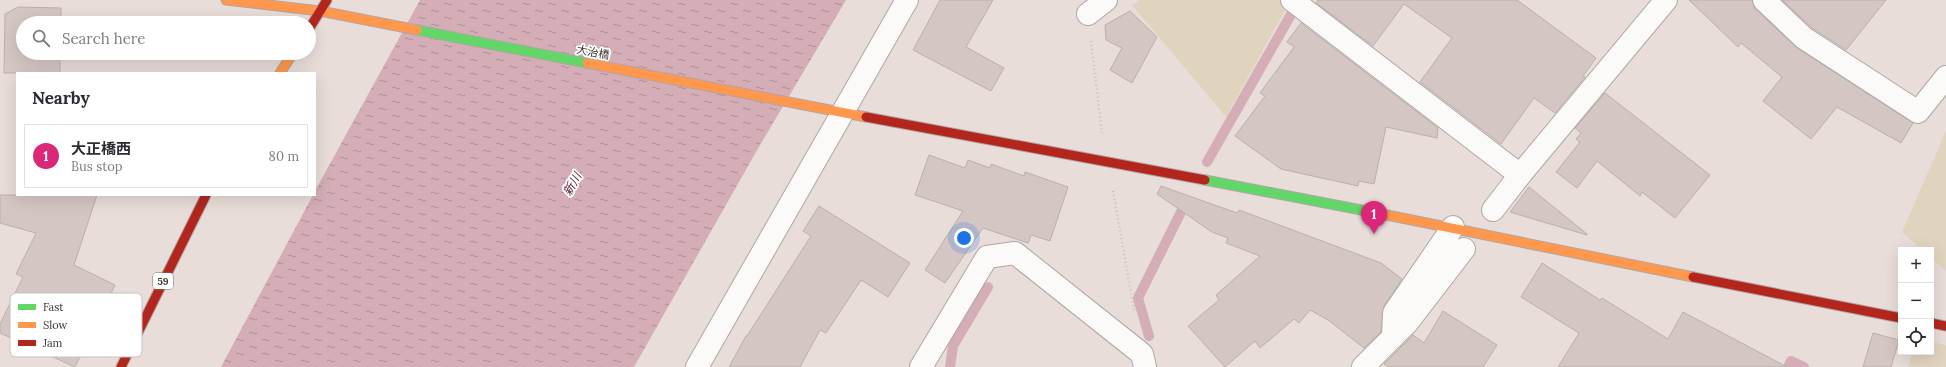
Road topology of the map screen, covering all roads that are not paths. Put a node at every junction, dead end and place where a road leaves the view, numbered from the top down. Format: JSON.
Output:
{"nodes":[{"id":1,"x":226,"y":0,"type":"edge"},
{"id":2,"x":327,"y":0,"type":"edge"},
{"id":3,"x":907,"y":0,"type":"edge"},
{"id":4,"x":1106,"y":0,"type":"edge"},
{"id":5,"x":1292,"y":0,"type":"edge"},
{"id":6,"x":1666,"y":0,"type":"edge"},
{"id":7,"x":1764,"y":0,"type":"edge"},
{"id":8,"x":320,"y":12,"type":"junction"},
{"id":9,"x":1088,"y":14,"type":"road end"},
{"id":10,"x":316,"y":18,"type":"edge"},
{"id":11,"x":288,"y":60,"type":"edge"},
{"id":12,"x":281,"y":72,"type":"edge"},
{"id":13,"x":1946,"y":77,"type":"edge"},
{"id":14,"x":837,"y":111,"type":"junction"},
{"id":15,"x":1520,"y":174,"type":"junction"},
{"id":16,"x":206,"y":196,"type":"edge"},
{"id":17,"x":1493,"y":210,"type":"dead end"},
{"id":18,"x":1453,"y":227,"type":"junction"},
{"id":19,"x":1464,"y":249,"type":"dead end"},
{"id":20,"x":1898,"y":317,"type":"edge"},
{"id":21,"x":1934,"y":324,"type":"edge"},
{"id":22,"x":142,"y":325,"type":"edge"},
{"id":23,"x":1946,"y":326,"type":"edge"},
{"id":24,"x":1393,"y":338,"type":"junction"},
{"id":25,"x":126,"y":357,"type":"edge"},
{"id":26,"x":935,"y":357,"type":"edge"},
{"id":27,"x":1144,"y":361,"type":"edge"},
{"id":28,"x":121,"y":367,"type":"edge"},
{"id":29,"x":696,"y":367,"type":"edge"},
{"id":30,"x":921,"y":367,"type":"edge"},
{"id":31,"x":1363,"y":367,"type":"edge"}],
"edges":[{"from":1,"to":8,"type":"street","name":"大治橋"},
{"from":2,"to":8,"type":"street"},
{"from":3,"to":14,"type":"street"},
{"from":4,"to":9,"type":"street"},
{"from":5,"to":15,"type":"street"},
{"from":6,"to":15,"type":"street"},
{"from":7,"to":13,"type":"street"},
{"from":8,"to":10,"type":"street"},
{"from":8,"to":14,"type":"street","name":"大治橋"},
{"from":11,"to":12,"type":"street"},
{"from":14,"to":18,"type":"street","name":"大治橋"},
{"from":14,"to":29,"type":"street"},
{"from":15,"to":17,"type":"street"},
{"from":16,"to":22,"type":"street","number":"59"},
{"from":18,"to":20,"type":"street","name":"大治橋"},
{"from":18,"to":24,"type":"street"},
{"from":19,"to":24,"type":"street"},
{"from":21,"to":23,"type":"street"},
{"from":24,"to":31,"type":"street"},
{"from":25,"to":28,"type":"street","number":"59"},
{"from":26,"to":27,"type":"street"},
{"from":26,"to":30,"type":"street"}]}
